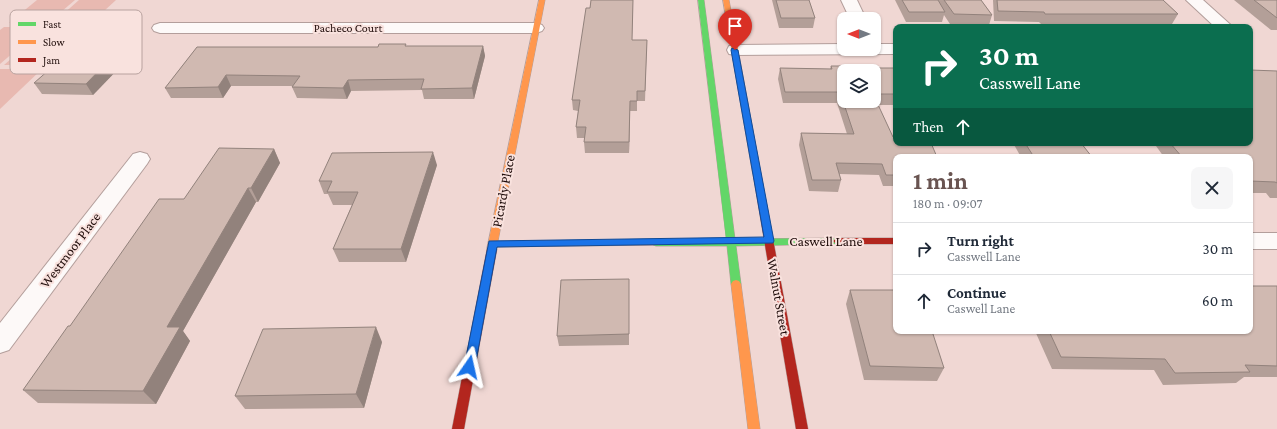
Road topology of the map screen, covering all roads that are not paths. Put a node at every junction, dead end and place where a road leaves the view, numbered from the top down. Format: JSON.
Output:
{"nodes":[{"id":1,"x":542,"y":0,"type":"edge"},
{"id":2,"x":701,"y":0,"type":"edge"},
{"id":3,"x":726,"y":0,"type":"edge"},
{"id":4,"x":849,"y":0,"type":"edge"},
{"id":5,"x":1194,"y":0,"type":"edge"},
{"id":6,"x":855,"y":12,"type":"edge"},
{"id":7,"x":1222,"y":24,"type":"edge"},
{"id":8,"x":160,"y":28,"type":"dead end"},
{"id":9,"x":536,"y":28,"type":"junction"},
{"id":10,"x":837,"y":49,"type":"edge"},
{"id":11,"x":881,"y":49,"type":"edge"},
{"id":12,"x":735,"y":50,"type":"junction"},
{"id":13,"x":893,"y":50,"type":"edge"},
{"id":14,"x":140,"y":159,"type":"dead end"},
{"id":15,"x":732,"y":241,"type":"junction"},
{"id":16,"x":770,"y":241,"type":"junction"},
{"id":17,"x":893,"y":241,"type":"edge"},
{"id":18,"x":1253,"y":241,"type":"edge"},
{"id":19,"x":1277,"y":241,"type":"edge"},
{"id":20,"x":492,"y":244,"type":"junction"},
{"id":21,"x":0,"y":342,"type":"edge"},
{"id":22,"x":458,"y":429,"type":"edge"},
{"id":23,"x":754,"y":429,"type":"edge"},
{"id":24,"x":802,"y":429,"type":"edge"}],
"edges":[{"from":1,"to":9,"type":"street","name":"Picardy Place"},
{"from":2,"to":15,"type":"street"},
{"from":3,"to":12,"type":"street","name":"Walnut Street"},
{"from":4,"to":6,"type":"street"},
{"from":5,"to":7,"type":"street"},
{"from":8,"to":9,"type":"street","name":"Pacheco Court"},
{"from":9,"to":20,"type":"street","name":"Picardy Place"},
{"from":10,"to":12,"type":"street"},
{"from":11,"to":13,"type":"street"},
{"from":12,"to":16,"type":"street","name":"Walnut Street"},
{"from":14,"to":21,"type":"street","name":"Westmoor Place"},
{"from":15,"to":16,"type":"street","name":"Caswell Lane"},
{"from":15,"to":20,"type":"street","name":"Caswell Lane"},
{"from":15,"to":23,"type":"street"},
{"from":16,"to":17,"type":"street","name":"Caswell Lane"},
{"from":16,"to":24,"type":"street","name":"Walnut Street"},
{"from":18,"to":19,"type":"street"},
{"from":20,"to":22,"type":"street","name":"Picardy Place"}]}
